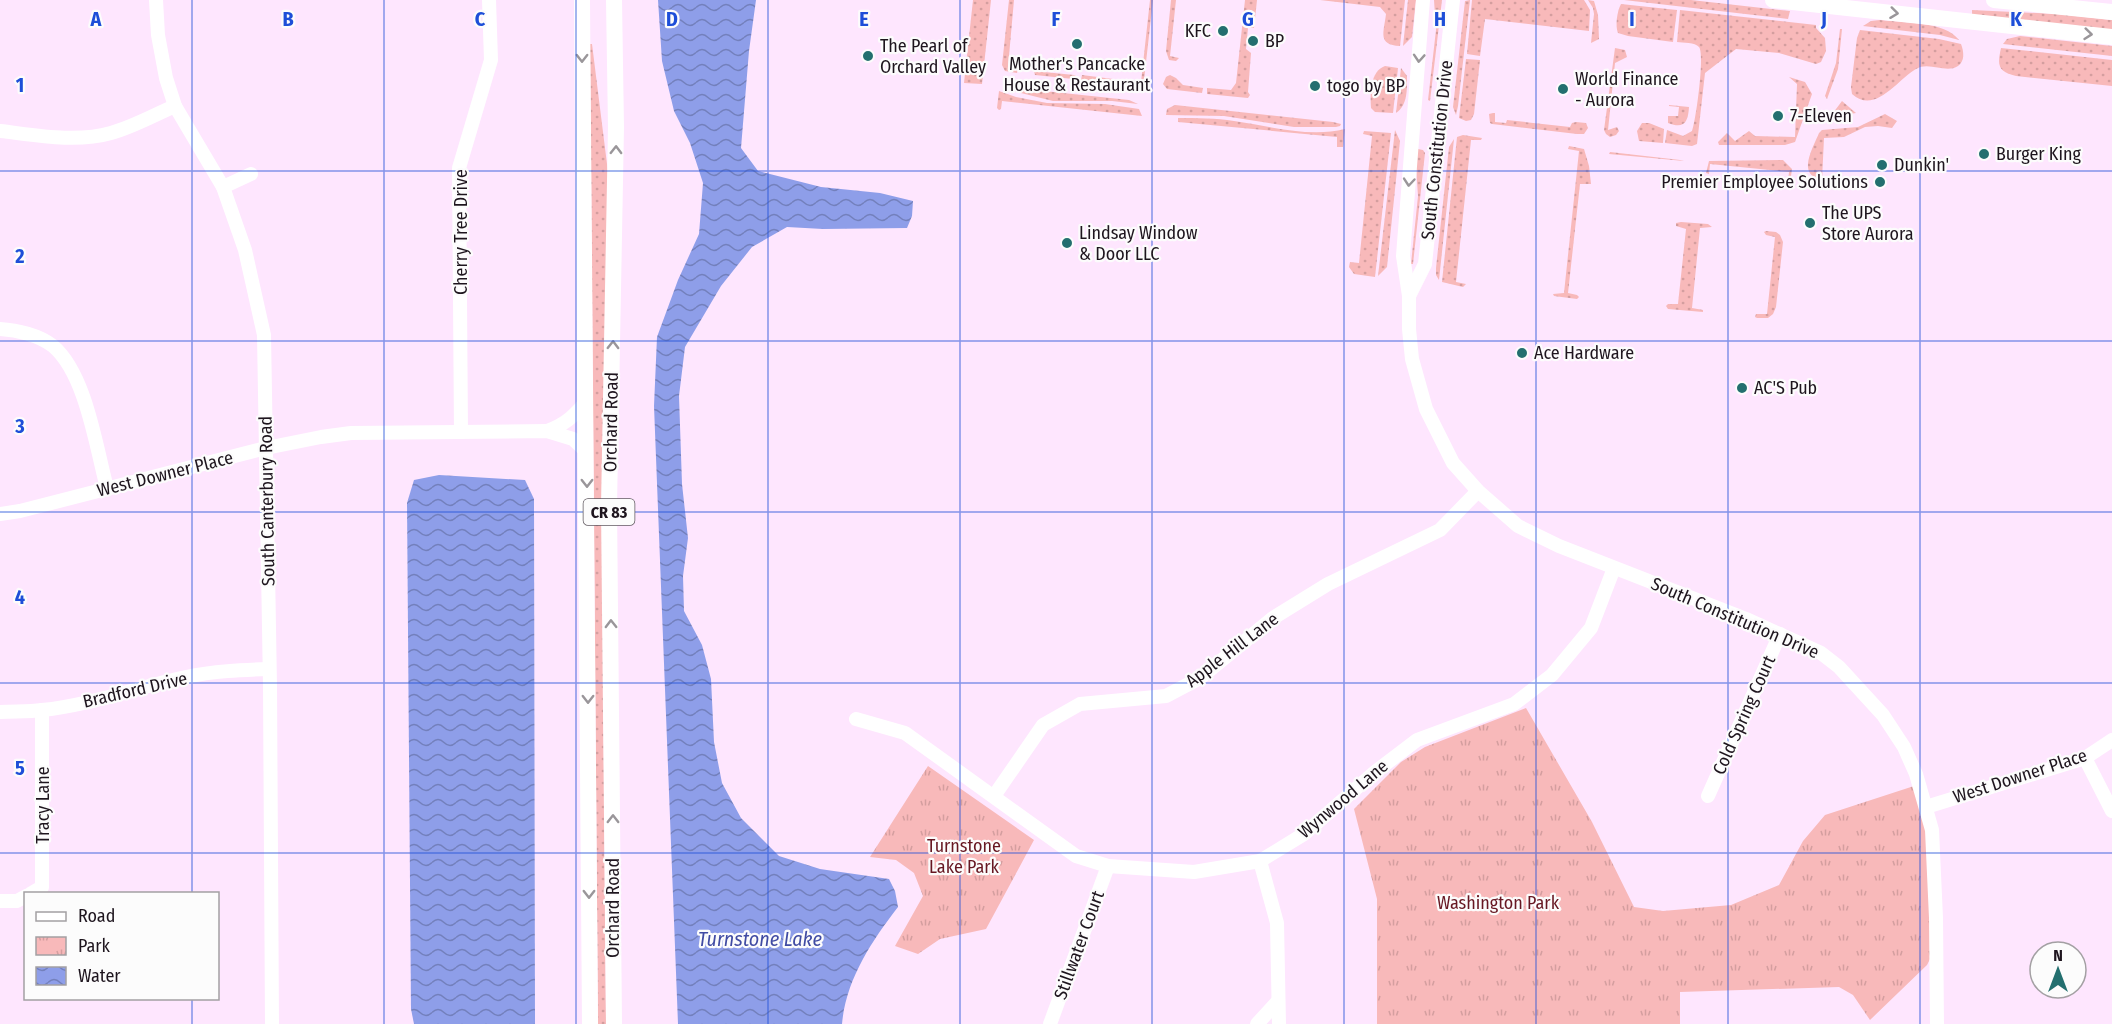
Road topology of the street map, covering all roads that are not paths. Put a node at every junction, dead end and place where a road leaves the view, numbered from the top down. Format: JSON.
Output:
{"nodes":[{"id":1,"x":156,"y":0,"type":"edge"},
{"id":2,"x":489,"y":0,"type":"edge"},
{"id":3,"x":582,"y":0,"type":"edge"},
{"id":4,"x":614,"y":0,"type":"edge"},
{"id":5,"x":1423,"y":0,"type":"edge"},
{"id":6,"x":1453,"y":0,"type":"edge"},
{"id":7,"x":1773,"y":0,"type":"edge"},
{"id":8,"x":1994,"y":0,"type":"edge"},
{"id":9,"x":2112,"y":12,"type":"edge"},
{"id":10,"x":2112,"y":37,"type":"edge"},
{"id":11,"x":175,"y":106,"type":"junction"},
{"id":12,"x":0,"y":131,"type":"edge"},
{"id":13,"x":251,"y":174,"type":"dead end"},
{"id":14,"x":223,"y":187,"type":"junction"},
{"id":15,"x":1409,"y":296,"type":"junction"},
{"id":16,"x":0,"y":328,"type":"edge"},
{"id":17,"x":585,"y":404,"type":"junction"},
{"id":18,"x":547,"y":431,"type":"junction"},
{"id":19,"x":461,"y":432,"type":"junction"},
{"id":20,"x":266,"y":448,"type":"junction"},
{"id":21,"x":586,"y":451,"type":"junction"},
{"id":22,"x":107,"y":488,"type":"junction"},
{"id":23,"x":1478,"y":491,"type":"junction"},
{"id":24,"x":0,"y":514,"type":"edge"},
{"id":25,"x":1614,"y":568,"type":"junction"},
{"id":26,"x":1780,"y":634,"type":"junction"},
{"id":27,"x":269,"y":669,"type":"junction"},
{"id":28,"x":42,"y":710,"type":"junction"},
{"id":29,"x":0,"y":712,"type":"edge"},
{"id":30,"x":856,"y":719,"type":"dead end"},
{"id":31,"x":2112,"y":740,"type":"edge"},
{"id":32,"x":2085,"y":758,"type":"junction"},
{"id":33,"x":993,"y":795,"type":"junction"},
{"id":34,"x":1708,"y":796,"type":"dead end"},
{"id":35,"x":1926,"y":807,"type":"junction"},
{"id":36,"x":2112,"y":811,"type":"edge"},
{"id":37,"x":1260,"y":861,"type":"junction"},
{"id":38,"x":1108,"y":866,"type":"junction"},
{"id":39,"x":33,"y":892,"type":"edge"},
{"id":40,"x":24,"y":897,"type":"edge"},
{"id":41,"x":0,"y":901,"type":"edge"},
{"id":42,"x":1278,"y":1001,"type":"junction"},
{"id":43,"x":272,"y":1024,"type":"edge"},
{"id":44,"x":590,"y":1024,"type":"edge"},
{"id":45,"x":614,"y":1024,"type":"edge"},
{"id":46,"x":1050,"y":1024,"type":"edge"},
{"id":47,"x":1257,"y":1024,"type":"edge"},
{"id":48,"x":1279,"y":1024,"type":"edge"},
{"id":49,"x":1937,"y":1024,"type":"edge"}],
"edges":[{"from":1,"to":11,"type":"street","name":"South Canterbury Road"},
{"from":2,"to":19,"type":"street","name":"Cherry Tree Drive"},
{"from":3,"to":17,"type":"main road","name":"Orchard Road","number":"CR 83","one_way":true},
{"from":45,"to":4,"type":"main road","name":"Orchard Road","number":"CR 83","one_way":true},
{"from":5,"to":15,"type":"street","name":"South Constitution Drive","one_way":true},
{"from":6,"to":15,"type":"street","name":"South Constitution Drive"},
{"from":7,"to":10,"type":"main road","one_way":true},
{"from":8,"to":9,"type":"main road"},
{"from":11,"to":12,"type":"street"},
{"from":11,"to":14,"type":"street","name":"South Canterbury Road"},
{"from":13,"to":14,"type":"street"},
{"from":14,"to":20,"type":"street","name":"South Canterbury Road"},
{"from":15,"to":23,"type":"street","name":"South Constitution Drive"},
{"from":16,"to":22,"type":"street"},
{"from":17,"to":18,"type":"street","name":"West Downer Place"},
{"from":17,"to":21,"type":"main road","name":"Orchard Road","number":"CR 83"},
{"from":18,"to":19,"type":"street","name":"West Downer Place"},
{"from":18,"to":21,"type":"street","name":"West Downer Place"},
{"from":19,"to":20,"type":"street","name":"West Downer Place"},
{"from":20,"to":22,"type":"street","name":"West Downer Place"},
{"from":20,"to":27,"type":"street","name":"South Canterbury Road"},
{"from":21,"to":44,"type":"main road","name":"Orchard Road","number":"CR 83","one_way":true},
{"from":22,"to":24,"type":"street","name":"West Downer Place"},
{"from":23,"to":25,"type":"street","name":"South Constitution Drive"},
{"from":23,"to":33,"type":"street","name":"Apple Hill Lane"},
{"from":25,"to":26,"type":"street","name":"South Constitution Drive"},
{"from":25,"to":37,"type":"street","name":"Wynwood Lane"},
{"from":26,"to":34,"type":"street","name":"Cold Spring Court"},
{"from":26,"to":35,"type":"street","name":"South Constitution Drive"},
{"from":27,"to":28,"type":"street","name":"Bradford Drive"},
{"from":27,"to":43,"type":"street","name":"South Canterbury Road"},
{"from":28,"to":29,"type":"street","name":"Bradford Drive"},
{"from":28,"to":39,"type":"street","name":"Tracy Lane"},
{"from":30,"to":33,"type":"street","name":"Wynwood Lane"},
{"from":31,"to":32,"type":"street","name":"West Downer Place"},
{"from":32,"to":35,"type":"street","name":"West Downer Place"},
{"from":32,"to":36,"type":"street"},
{"from":33,"to":38,"type":"street","name":"Wynwood Lane"},
{"from":35,"to":49,"type":"street","name":"South Constitution Drive"},
{"from":37,"to":38,"type":"street","name":"Wynwood Lane"},
{"from":37,"to":42,"type":"street"},
{"from":38,"to":46,"type":"street","name":"Stillwater Court"},
{"from":40,"to":41,"type":"street"},
{"from":42,"to":47,"type":"street"},
{"from":42,"to":48,"type":"street"}]}
